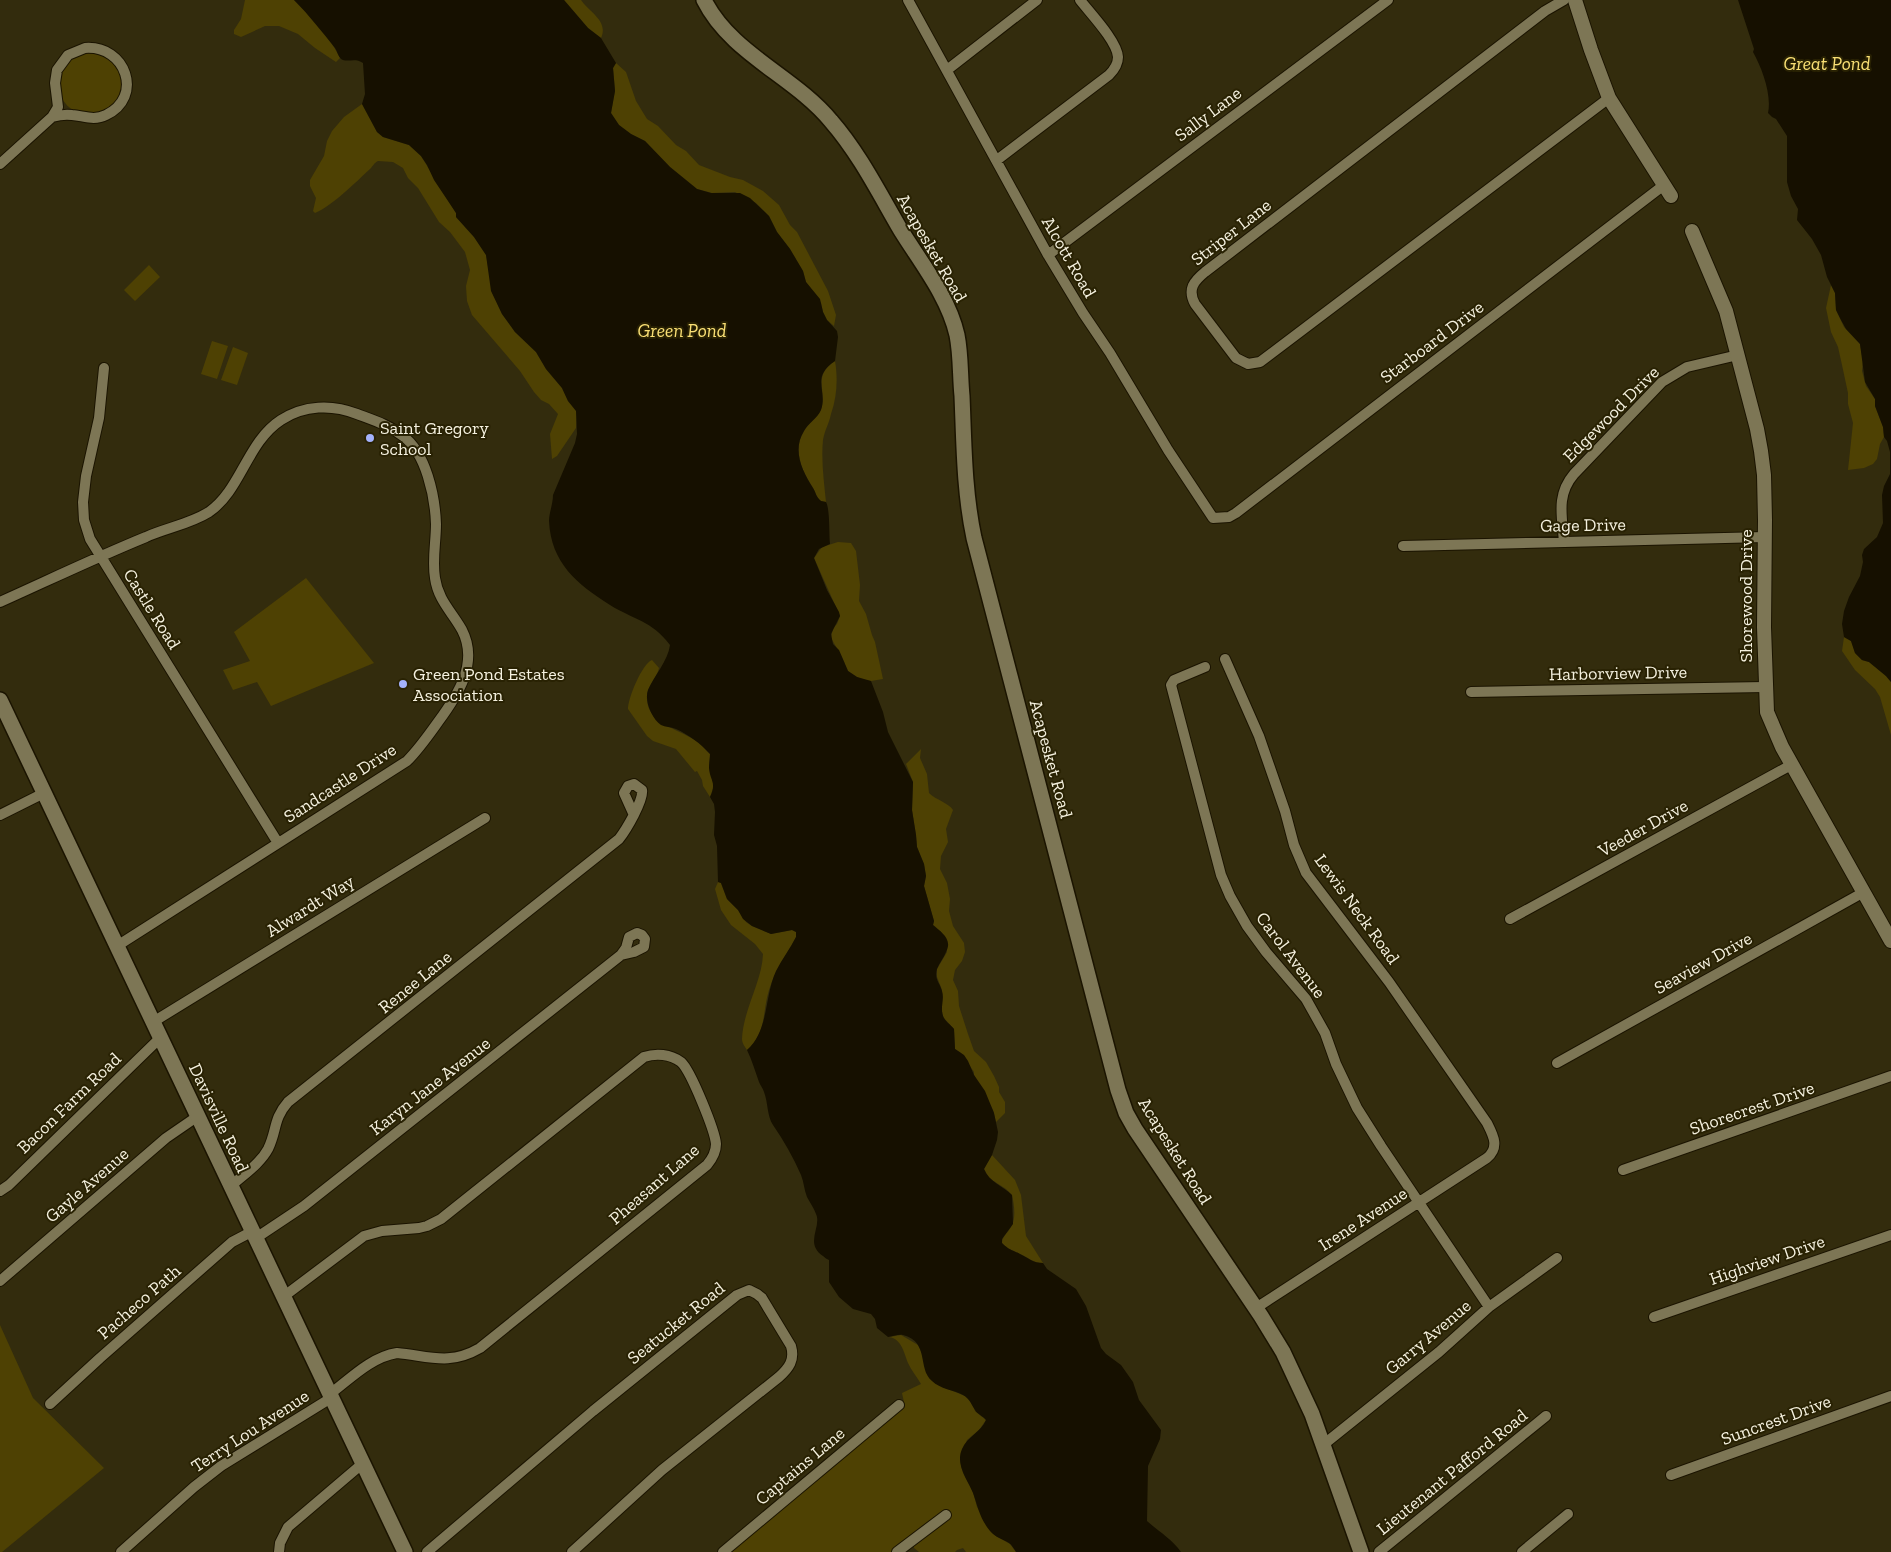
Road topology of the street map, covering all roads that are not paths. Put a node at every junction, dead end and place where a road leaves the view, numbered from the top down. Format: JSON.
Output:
{"nodes":[{"id":1,"x":704,"y":0,"type":"edge"},
{"id":2,"x":908,"y":0,"type":"edge"},
{"id":3,"x":1037,"y":0,"type":"edge"},
{"id":4,"x":1080,"y":0,"type":"edge"},
{"id":5,"x":1388,"y":0,"type":"edge"},
{"id":6,"x":1564,"y":0,"type":"edge"},
{"id":7,"x":1575,"y":0,"type":"edge"},
{"id":8,"x":947,"y":70,"type":"junction"},
{"id":9,"x":1609,"y":98,"type":"junction"},
{"id":10,"x":52,"y":117,"type":"junction"},
{"id":11,"x":996,"y":160,"type":"junction"},
{"id":12,"x":0,"y":164,"type":"edge"},
{"id":13,"x":1667,"y":190,"type":"joint"},
{"id":14,"x":1692,"y":231,"type":"dead end"},
{"id":15,"x":1048,"y":255,"type":"junction"},
{"id":16,"x":1738,"y":355,"type":"junction"},
{"id":17,"x":104,"y":368,"type":"dead end"},
{"id":18,"x":1218,"y":518,"type":"joint"},
{"id":19,"x":1765,"y":537,"type":"junction"},
{"id":20,"x":1564,"y":542,"type":"junction"},
{"id":21,"x":1402,"y":546,"type":"dead end"},
{"id":22,"x":101,"y":557,"type":"junction"},
{"id":23,"x":0,"y":602,"type":"edge"},
{"id":24,"x":1225,"y":659,"type":"dead end"},
{"id":25,"x":1205,"y":667,"type":"dead end"},
{"id":26,"x":1765,"y":688,"type":"junction"},
{"id":27,"x":1471,"y":692,"type":"dead end"},
{"id":28,"x":0,"y":700,"type":"edge"},
{"id":29,"x":1791,"y":764,"type":"junction"},
{"id":30,"x":44,"y":794,"type":"junction"},
{"id":31,"x":0,"y":814,"type":"edge"},
{"id":32,"x":633,"y":814,"type":"dead end"},
{"id":33,"x":485,"y":818,"type":"dead end"},
{"id":34,"x":278,"y":843,"type":"junction"},
{"id":35,"x":1864,"y":892,"type":"junction"},
{"id":36,"x":1510,"y":919,"type":"dead end"},
{"id":37,"x":1891,"y":941,"type":"edge"},
{"id":38,"x":117,"y":946,"type":"junction"},
{"id":39,"x":621,"y":955,"type":"dead end"},
{"id":40,"x":153,"y":1022,"type":"junction"},
{"id":41,"x":160,"y":1038,"type":"junction"},
{"id":42,"x":1557,"y":1063,"type":"dead end"},
{"id":43,"x":1891,"y":1076,"type":"edge"},
{"id":44,"x":198,"y":1116,"type":"junction"},
{"id":45,"x":1487,"y":1158,"type":"joint"},
{"id":46,"x":1623,"y":1170,"type":"dead end"},
{"id":47,"x":231,"y":1186,"type":"junction"},
{"id":48,"x":0,"y":1191,"type":"edge"},
{"id":49,"x":1418,"y":1203,"type":"junction"},
{"id":50,"x":255,"y":1235,"type":"junction"},
{"id":51,"x":1891,"y":1235,"type":"edge"},
{"id":52,"x":1557,"y":1258,"type":"dead end"},
{"id":53,"x":0,"y":1281,"type":"edge"},
{"id":54,"x":283,"y":1297,"type":"junction"},
{"id":55,"x":1489,"y":1307,"type":"junction"},
{"id":56,"x":1256,"y":1308,"type":"junction"},
{"id":57,"x":1654,"y":1316,"type":"dead end"},
{"id":58,"x":330,"y":1396,"type":"junction"},
{"id":59,"x":1891,"y":1396,"type":"edge"},
{"id":60,"x":50,"y":1404,"type":"dead end"},
{"id":61,"x":899,"y":1405,"type":"dead end"},
{"id":62,"x":1546,"y":1416,"type":"dead end"},
{"id":63,"x":1323,"y":1445,"type":"junction"},
{"id":64,"x":362,"y":1464,"type":"junction"},
{"id":65,"x":1671,"y":1474,"type":"dead end"},
{"id":66,"x":1568,"y":1514,"type":"dead end"},
{"id":67,"x":946,"y":1515,"type":"dead end"},
{"id":68,"x":121,"y":1552,"type":"edge"},
{"id":69,"x":280,"y":1552,"type":"edge"},
{"id":70,"x":405,"y":1552,"type":"edge"},
{"id":71,"x":427,"y":1552,"type":"edge"},
{"id":72,"x":572,"y":1552,"type":"edge"},
{"id":73,"x":723,"y":1552,"type":"edge"},
{"id":74,"x":897,"y":1552,"type":"edge"},
{"id":75,"x":1361,"y":1552,"type":"edge"},
{"id":76,"x":1379,"y":1552,"type":"edge"},
{"id":77,"x":1522,"y":1552,"type":"edge"}],
"edges":[{"from":1,"to":56,"type":"main road","name":"Acapesket Road"},
{"from":2,"to":8,"type":"street","name":"Alcott Road"},
{"from":3,"to":8,"type":"street"},
{"from":4,"to":11,"type":"street"},
{"from":5,"to":15,"type":"street","name":"Sally Lane"},
{"from":6,"to":9,"type":"street","name":"Striper Lane"},
{"from":7,"to":9,"type":"street"},
{"from":8,"to":11,"type":"street","name":"Alcott Road"},
{"from":9,"to":13,"type":"street"},
{"from":10,"to":10,"type":"street"},
{"from":10,"to":12,"type":"street"},
{"from":11,"to":15,"type":"street","name":"Alcott Road"},
{"from":13,"to":18,"type":"street","name":"Starboard Drive"},
{"from":14,"to":16,"type":"street","name":"Shorewood Drive"},
{"from":15,"to":18,"type":"street","name":"Alcott Road"},
{"from":16,"to":19,"type":"street","name":"Shorewood Drive"},
{"from":16,"to":20,"type":"street","name":"Edgewood Drive"},
{"from":17,"to":22,"type":"street","name":"Castle Road"},
{"from":19,"to":20,"type":"street","name":"Gage Drive"},
{"from":19,"to":26,"type":"street","name":"Shorewood Drive"},
{"from":20,"to":21,"type":"street","name":"Gage Drive"},
{"from":22,"to":23,"type":"street","name":"Sandcastle Drive"},
{"from":22,"to":34,"type":"street","name":"Castle Road"},
{"from":22,"to":34,"type":"street","name":"Sandcastle Drive"},
{"from":24,"to":45,"type":"street","name":"Lewis Neck Road"},
{"from":25,"to":49,"type":"street","name":"Carol Avenue"},
{"from":26,"to":27,"type":"street","name":"Harborview Drive"},
{"from":26,"to":29,"type":"street","name":"Shorewood Drive"},
{"from":28,"to":30,"type":"main road","name":"Davisville Road"},
{"from":29,"to":35,"type":"street","name":"Shorewood Drive"},
{"from":29,"to":36,"type":"street","name":"Veeder Drive"},
{"from":30,"to":31,"type":"street"},
{"from":30,"to":38,"type":"main road","name":"Davisville Road"},
{"from":32,"to":47,"type":"street","name":"Renee Lane"},
{"from":33,"to":40,"type":"street","name":"Alwardt Way"},
{"from":34,"to":38,"type":"street","name":"Sandcastle Drive"},
{"from":35,"to":37,"type":"street","name":"Shorewood Drive"},
{"from":35,"to":42,"type":"street","name":"Seaview Drive"},
{"from":38,"to":40,"type":"main road","name":"Davisville Road"},
{"from":39,"to":50,"type":"street","name":"Karyn Jane Avenue"},
{"from":40,"to":41,"type":"main road","name":"Davisville Road"},
{"from":41,"to":44,"type":"main road","name":"Davisville Road"},
{"from":41,"to":48,"type":"street","name":"Bacon Farm Road"},
{"from":43,"to":46,"type":"street","name":"Shorecrest Drive"},
{"from":44,"to":47,"type":"main road","name":"Davisville Road"},
{"from":44,"to":53,"type":"street","name":"Gayle Avenue"},
{"from":45,"to":49,"type":"street","name":"Irene Avenue"},
{"from":47,"to":50,"type":"main road","name":"Davisville Road"},
{"from":49,"to":55,"type":"street","name":"Carol Avenue"},
{"from":49,"to":56,"type":"street","name":"Irene Avenue"},
{"from":50,"to":54,"type":"main road","name":"Davisville Road"},
{"from":50,"to":60,"type":"street","name":"Pacheco Path"},
{"from":51,"to":57,"type":"street","name":"Highview Drive"},
{"from":52,"to":55,"type":"street","name":"Garry Avenue"},
{"from":54,"to":58,"type":"main road","name":"Davisville Road"},
{"from":54,"to":58,"type":"street","name":"Pheasant Lane"},
{"from":55,"to":63,"type":"street","name":"Garry Avenue"},
{"from":56,"to":63,"type":"main road","name":"Acapesket Road"},
{"from":58,"to":64,"type":"main road","name":"Davisville Road"},
{"from":58,"to":68,"type":"street","name":"Terry Lou Avenue"},
{"from":59,"to":65,"type":"street","name":"Suncrest Drive"},
{"from":61,"to":73,"type":"street","name":"Captains Lane"},
{"from":62,"to":76,"type":"street","name":"Lieutenant Pafford Road"},
{"from":63,"to":75,"type":"main road","name":"Acapesket Road"},
{"from":64,"to":69,"type":"street"},
{"from":64,"to":70,"type":"main road","name":"Davisville Road"},
{"from":66,"to":77,"type":"street"},
{"from":67,"to":74,"type":"street"},
{"from":71,"to":72,"type":"street","name":"Seatucket Road"}]}
